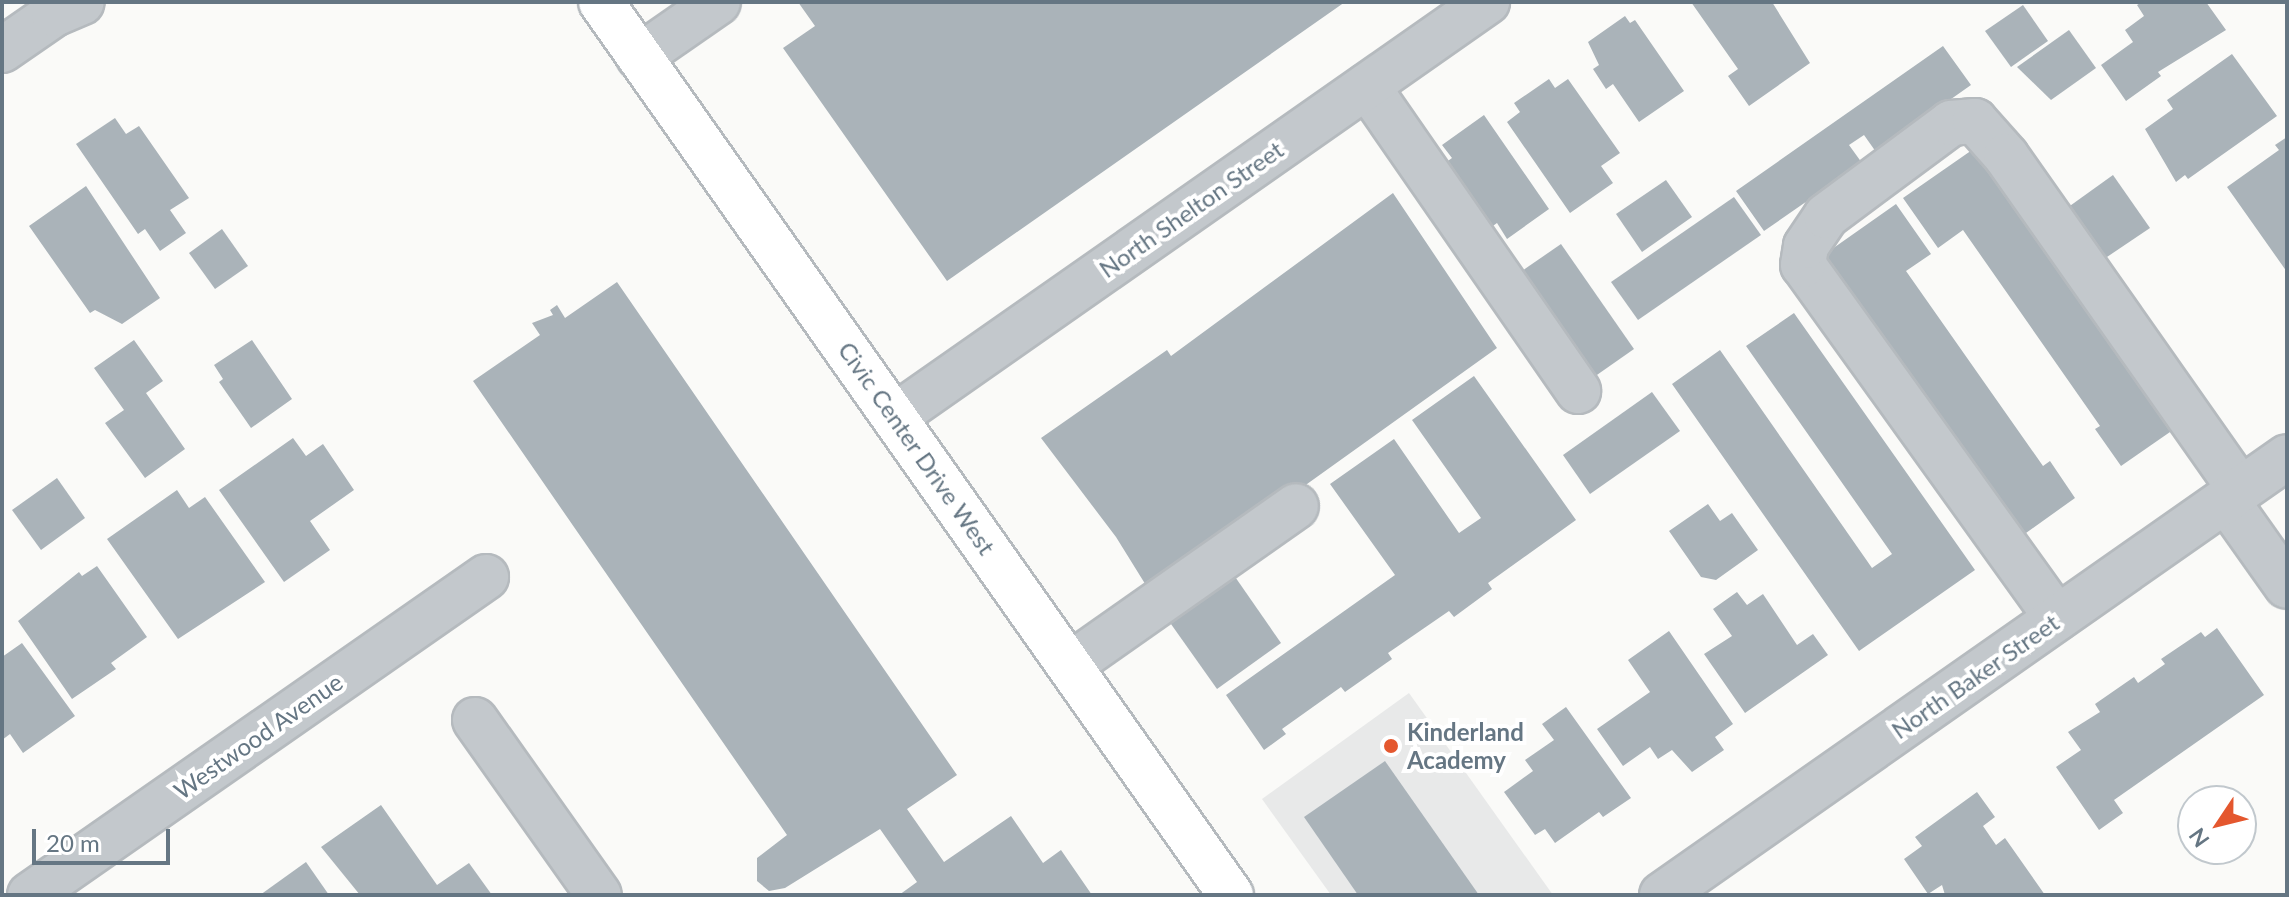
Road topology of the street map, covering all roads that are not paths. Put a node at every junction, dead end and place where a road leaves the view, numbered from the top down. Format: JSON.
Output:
{"nodes":[{"id":1,"x":82,"y":2,"type":"edge"},
{"id":2,"x":601,"y":2,"type":"edge"},
{"id":3,"x":718,"y":2,"type":"edge"},
{"id":4,"x":1487,"y":2,"type":"edge"},
{"id":5,"x":2,"y":50,"type":"edge"},
{"id":6,"x":639,"y":57,"type":"junction"},
{"id":7,"x":1367,"y":86,"type":"junction"},
{"id":8,"x":1578,"y":391,"type":"dead end"},
{"id":9,"x":894,"y":417,"type":"junction"},
{"id":10,"x":2287,"y":457,"type":"edge"},
{"id":11,"x":2234,"y":495,"type":"junction"},
{"id":12,"x":1296,"y":506,"type":"dead end"},
{"id":13,"x":486,"y":577,"type":"dead end"},
{"id":14,"x":2287,"y":586,"type":"edge"},
{"id":15,"x":2057,"y":618,"type":"junction"},
{"id":16,"x":1070,"y":665,"type":"junction"},
{"id":17,"x":475,"y":720,"type":"dead end"},
{"id":18,"x":30,"y":895,"type":"edge"},
{"id":19,"x":599,"y":895,"type":"edge"},
{"id":20,"x":1231,"y":895,"type":"edge"},
{"id":21,"x":1662,"y":895,"type":"edge"}],
"edges":[{"from":1,"to":5,"type":"street"},
{"from":2,"to":6,"type":"main road","name":"Civic Center Drive West"},
{"from":3,"to":6,"type":"street"},
{"from":4,"to":7,"type":"street","name":"North Shelton Street"},
{"from":6,"to":9,"type":"main road","name":"Civic Center Drive West"},
{"from":7,"to":8,"type":"street"},
{"from":7,"to":9,"type":"street","name":"North Shelton Street"},
{"from":9,"to":16,"type":"main road","name":"Civic Center Drive West"},
{"from":10,"to":11,"type":"street","name":"North Baker Street"},
{"from":11,"to":14,"type":"street"},
{"from":11,"to":15,"type":"street","name":"North Baker Street"},
{"from":11,"to":15,"type":"street"},
{"from":12,"to":16,"type":"street"},
{"from":13,"to":18,"type":"street","name":"Westwood Avenue"},
{"from":15,"to":21,"type":"street","name":"North Baker Street"},
{"from":16,"to":20,"type":"main road","name":"Civic Center Drive West"},
{"from":17,"to":19,"type":"street"}]}
